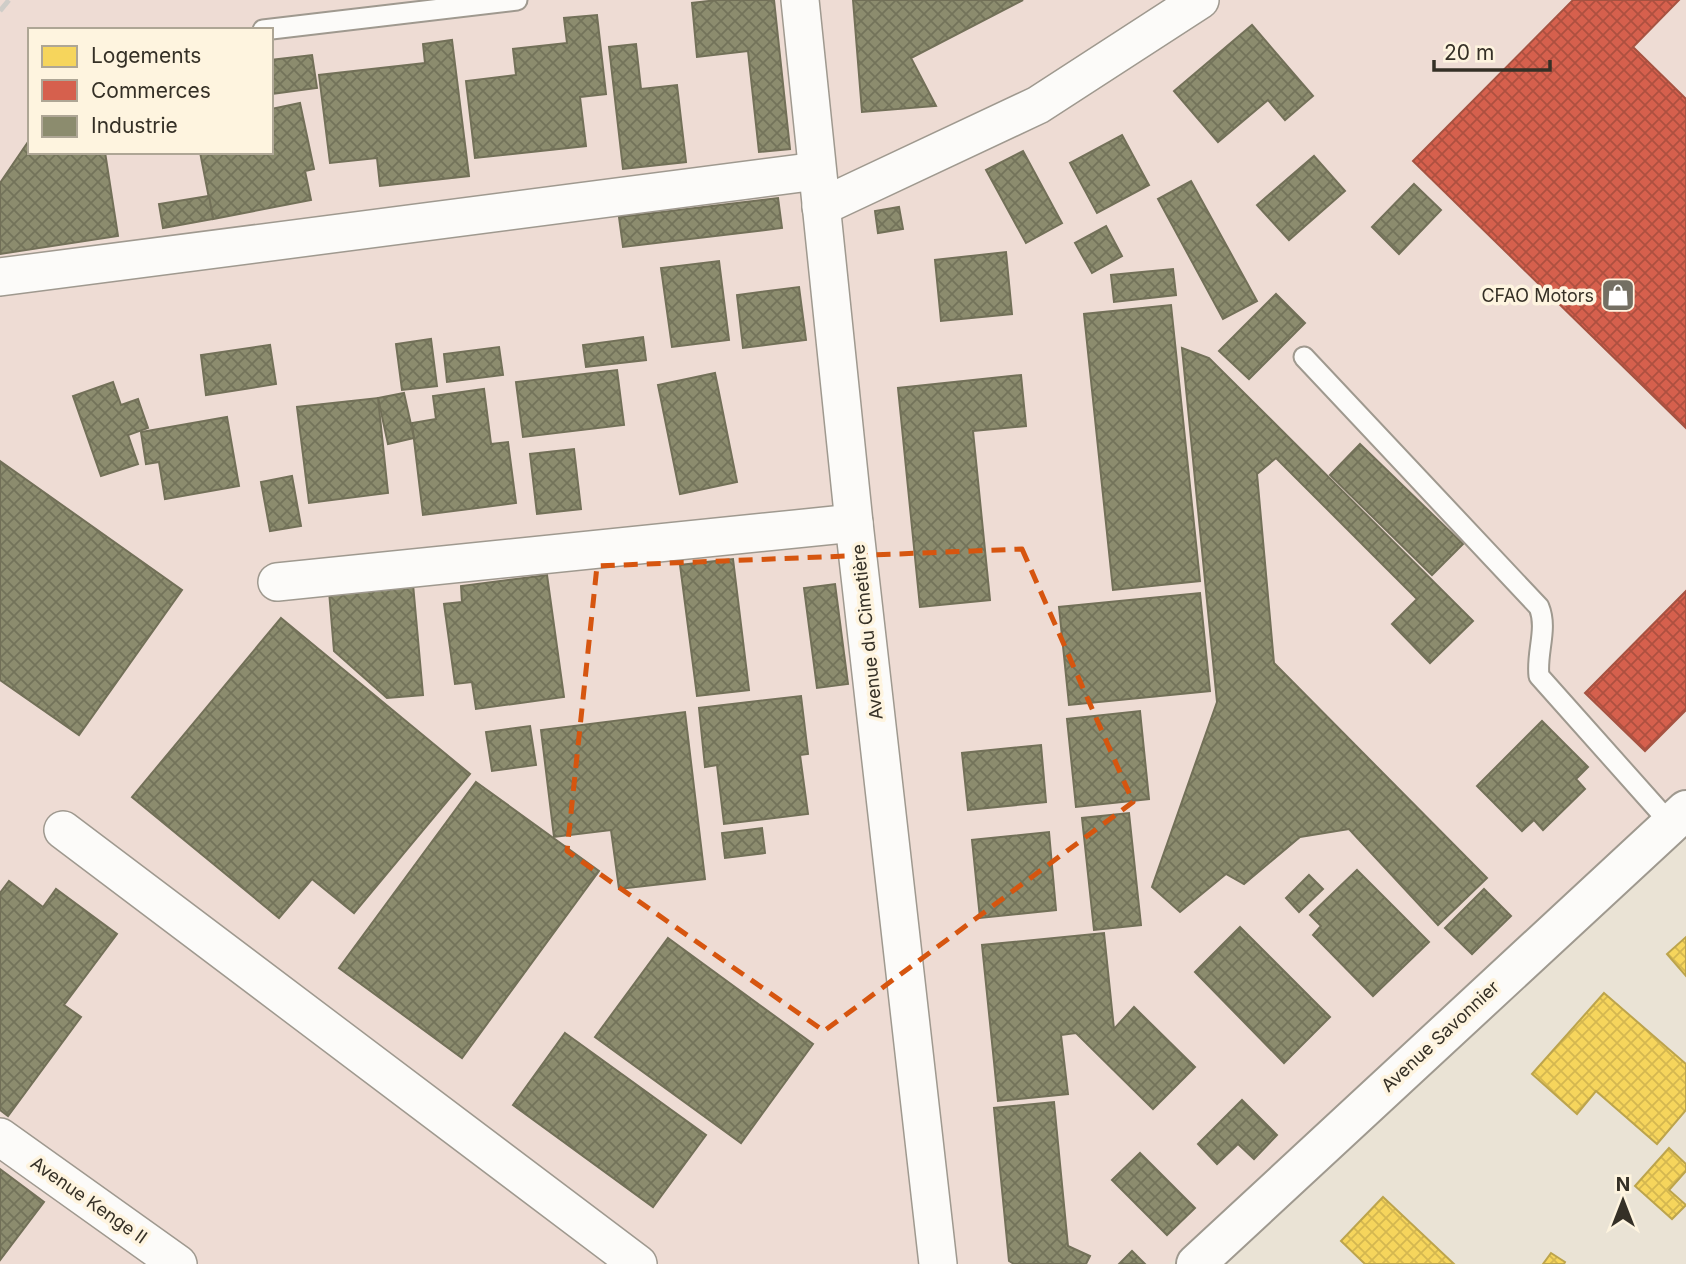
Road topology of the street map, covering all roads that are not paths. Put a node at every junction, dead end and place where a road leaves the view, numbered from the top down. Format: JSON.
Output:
{"nodes":[{"id":1,"x":517,"y":0,"type":"edge"},
{"id":2,"x":800,"y":0,"type":"edge"},
{"id":3,"x":1200,"y":0,"type":"edge"},
{"id":4,"x":273,"y":29,"type":"edge"},
{"id":5,"x":817,"y":171,"type":"junction"},
{"id":6,"x":821,"y":207,"type":"junction"},
{"id":7,"x":0,"y":277,"type":"edge"},
{"id":8,"x":1304,"y":357,"type":"dead end"},
{"id":9,"x":854,"y":523,"type":"junction"},
{"id":10,"x":277,"y":582,"type":"dead end"},
{"id":11,"x":1678,"y":816,"type":"edge"},
{"id":12,"x":63,"y":830,"type":"dead end"},
{"id":13,"x":0,"y":1137,"type":"edge"},
{"id":14,"x":178,"y":1264,"type":"edge"},
{"id":15,"x":638,"y":1264,"type":"edge"},
{"id":16,"x":938,"y":1264,"type":"edge"},
{"id":17,"x":1196,"y":1264,"type":"edge"}],
"edges":[{"from":1,"to":4,"type":"lane"},
{"from":2,"to":5,"type":"street","name":"Avenue du Cimetière"},
{"from":3,"to":6,"type":"street"},
{"from":5,"to":6,"type":"street","name":"Avenue du Cimetière"},
{"from":5,"to":7,"type":"street"},
{"from":6,"to":9,"type":"street","name":"Avenue du Cimetière"},
{"from":8,"to":11,"type":"lane"},
{"from":9,"to":10,"type":"street"},
{"from":9,"to":16,"type":"street","name":"Avenue du Cimetière"},
{"from":11,"to":17,"type":"street","name":"Avenue Savonnier"},
{"from":12,"to":15,"type":"street"},
{"from":13,"to":14,"type":"street","name":"Avenue Kenge II"}]}
